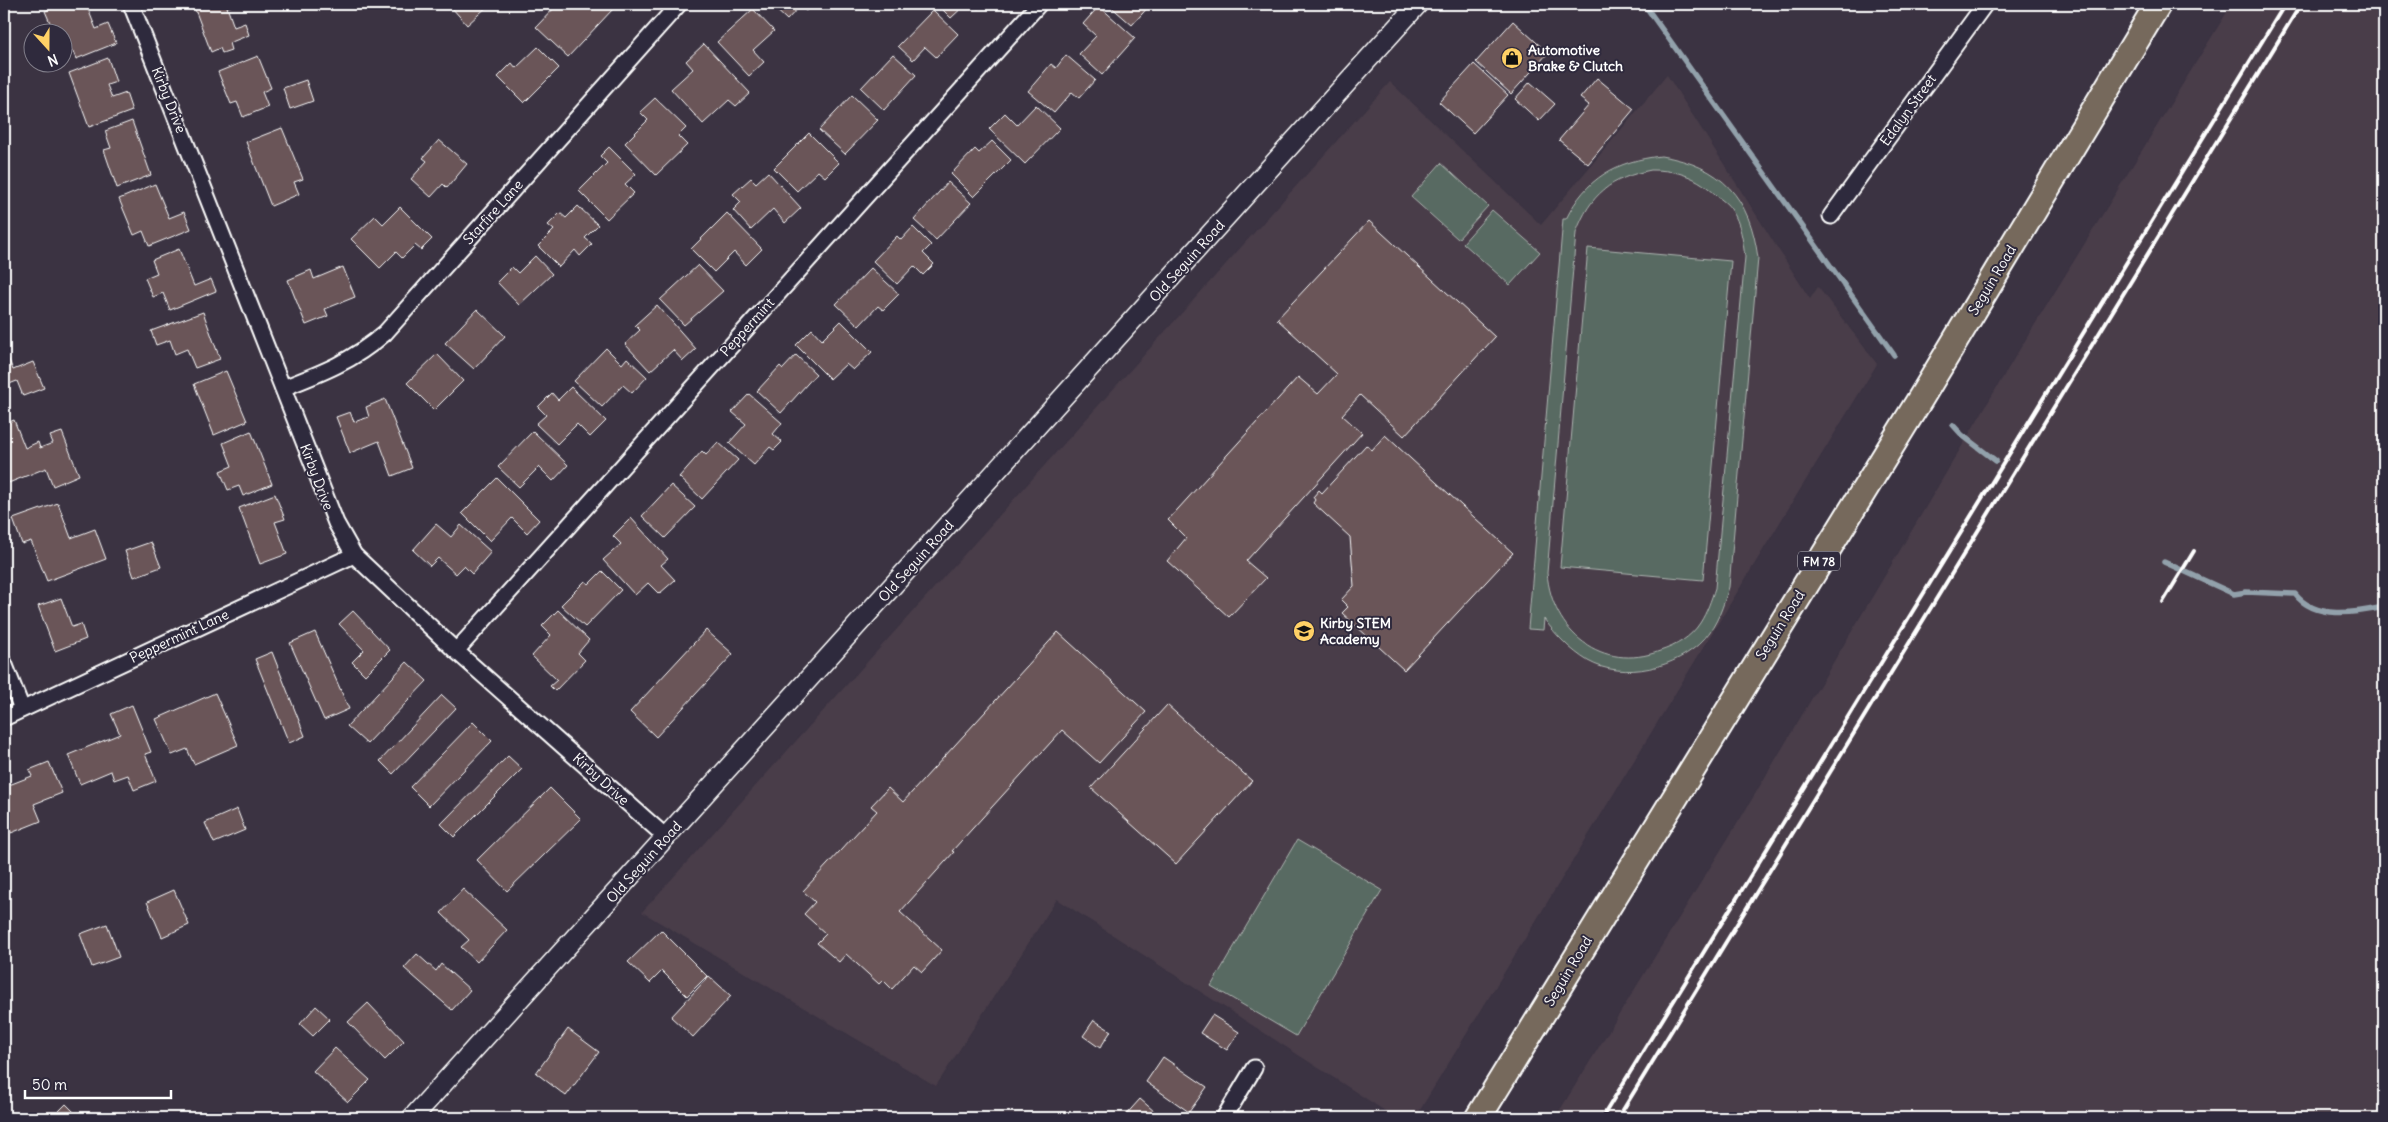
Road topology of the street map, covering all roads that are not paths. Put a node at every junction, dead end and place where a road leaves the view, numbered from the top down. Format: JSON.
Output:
{"nodes":[{"id":1,"x":132,"y":4,"type":"edge"},
{"id":2,"x":679,"y":4,"type":"edge"},
{"id":3,"x":1039,"y":4,"type":"edge"},
{"id":4,"x":1985,"y":4,"type":"edge"},
{"id":5,"x":2158,"y":4,"type":"edge"},
{"id":6,"x":1415,"y":5,"type":"edge"},
{"id":7,"x":1831,"y":216,"type":"dead end"},
{"id":8,"x":283,"y":388,"type":"junction"},
{"id":9,"x":354,"y":555,"type":"junction"},
{"id":10,"x":456,"y":651,"type":"junction"},
{"id":11,"x":4,"y":663,"type":"edge"},
{"id":12,"x":22,"y":710,"type":"junction"},
{"id":13,"x":4,"y":718,"type":"edge"},
{"id":14,"x":666,"y":838,"type":"junction"},
{"id":15,"x":1254,"y":1068,"type":"dead end"},
{"id":16,"x":412,"y":1118,"type":"edge"},
{"id":17,"x":1224,"y":1118,"type":"edge"},
{"id":18,"x":1478,"y":1118,"type":"edge"}],
"edges":[{"from":1,"to":8,"type":"street","name":"Kirby Drive"},
{"from":2,"to":8,"type":"street","name":"Starfire Lane"},
{"from":3,"to":10,"type":"street","name":"Peppermint"},
{"from":4,"to":7,"type":"street","name":"Edalyn Street"},
{"from":5,"to":18,"type":"main road","name":"Seguin Road","number":"FM 78"},
{"from":6,"to":14,"type":"street","name":"Old Seguin Road"},
{"from":8,"to":9,"type":"street","name":"Kirby Drive"},
{"from":9,"to":10,"type":"street","name":"Kirby Drive"},
{"from":9,"to":12,"type":"street","name":"Peppermint Lane"},
{"from":10,"to":14,"type":"street","name":"Kirby Drive"},
{"from":11,"to":12,"type":"street"},
{"from":12,"to":13,"type":"street","name":"Peppermint Lane"},
{"from":14,"to":16,"type":"street","name":"Old Seguin Road"},
{"from":15,"to":17,"type":"street"}]}
